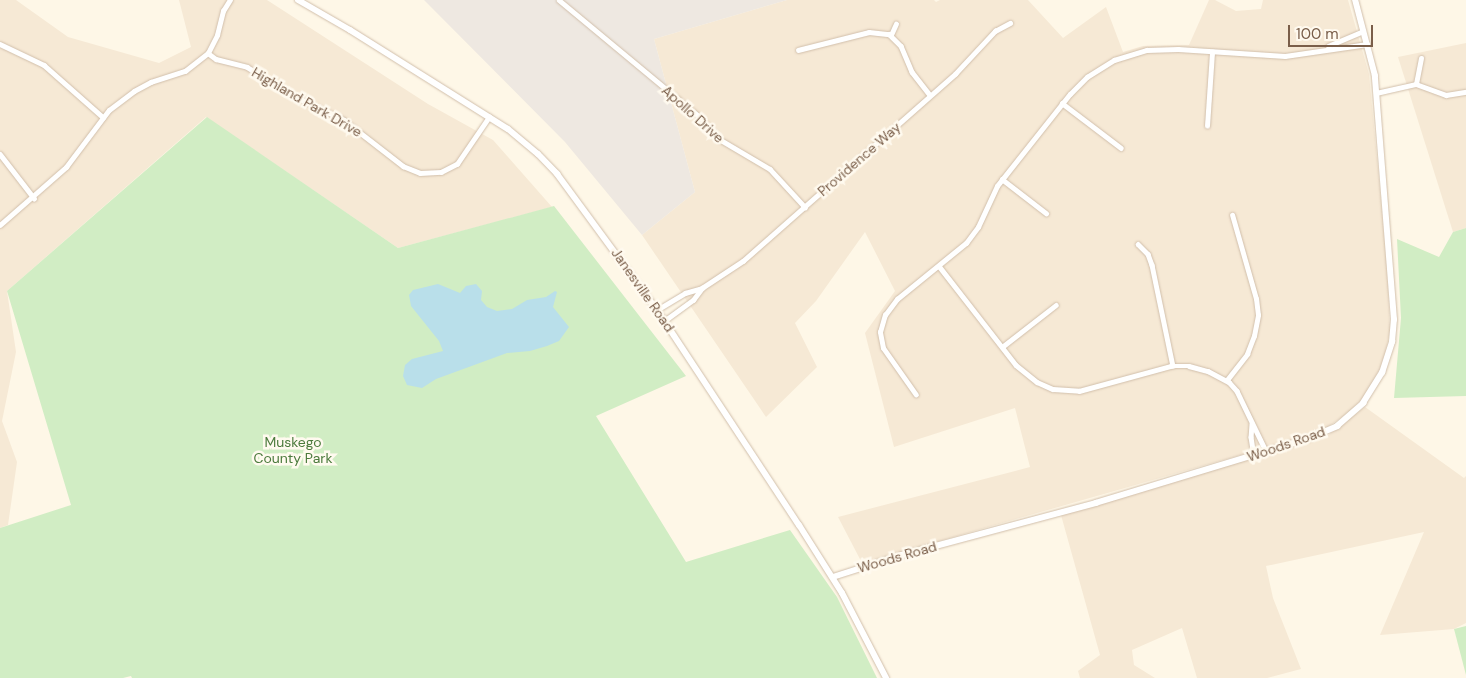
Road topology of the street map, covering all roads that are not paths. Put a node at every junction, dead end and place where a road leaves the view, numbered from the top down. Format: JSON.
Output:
{"nodes":[{"id":1,"x":230,"y":0,"type":"edge"},
{"id":2,"x":298,"y":0,"type":"edge"},
{"id":3,"x":559,"y":0,"type":"edge"},
{"id":4,"x":1355,"y":0,"type":"edge"},
{"id":5,"x":1010,"y":23,"type":"dead end"},
{"id":6,"x":896,"y":24,"type":"dead end"},
{"id":7,"x":1363,"y":30,"type":"junction"},
{"id":8,"x":891,"y":35,"type":"junction"},
{"id":9,"x":0,"y":44,"type":"edge"},
{"id":10,"x":1367,"y":44,"type":"junction"},
{"id":11,"x":1324,"y":48,"type":"junction"},
{"id":12,"x":798,"y":50,"type":"dead end"},
{"id":13,"x":1212,"y":52,"type":"junction"},
{"id":14,"x":208,"y":53,"type":"junction"},
{"id":15,"x":1421,"y":58,"type":"dead end"},
{"id":16,"x":1416,"y":84,"type":"junction"},
{"id":17,"x":1466,"y":92,"type":"edge"},
{"id":18,"x":1376,"y":93,"type":"junction"},
{"id":19,"x":930,"y":95,"type":"junction"},
{"id":20,"x":1062,"y":104,"type":"junction"},
{"id":21,"x":103,"y":117,"type":"junction"},
{"id":22,"x":489,"y":117,"type":"junction"},
{"id":23,"x":1207,"y":126,"type":"dead end"},
{"id":24,"x":1121,"y":148,"type":"dead end"},
{"id":25,"x":0,"y":154,"type":"edge"},
{"id":26,"x":1002,"y":179,"type":"junction"},
{"id":27,"x":34,"y":198,"type":"junction"},
{"id":28,"x":805,"y":207,"type":"junction"},
{"id":29,"x":1046,"y":213,"type":"dead end"},
{"id":30,"x":1232,"y":215,"type":"dead end"},
{"id":31,"x":0,"y":225,"type":"edge"},
{"id":32,"x":1138,"y":244,"type":"dead end"},
{"id":33,"x":939,"y":266,"type":"junction"},
{"id":34,"x":702,"y":288,"type":"junction"},
{"id":35,"x":1056,"y":305,"type":"dead end"},
{"id":36,"x":657,"y":310,"type":"junction"},
{"id":37,"x":664,"y":320,"type":"junction"},
{"id":38,"x":1002,"y":347,"type":"junction"},
{"id":39,"x":1174,"y":366,"type":"junction"},
{"id":40,"x":1227,"y":380,"type":"junction"},
{"id":41,"x":916,"y":395,"type":"dead end"},
{"id":42,"x":1252,"y":424,"type":"junction"},
{"id":43,"x":1266,"y":451,"type":"junction"},
{"id":44,"x":1254,"y":455,"type":"junction"},
{"id":45,"x":833,"y":577,"type":"junction"},
{"id":46,"x":886,"y":678,"type":"edge"}],
"edges":[{"from":1,"to":14,"type":"street"},
{"from":2,"to":22,"type":"main road","name":"Janesville Road"},
{"from":3,"to":28,"type":"street","name":"Apollo Drive"},
{"from":4,"to":7,"type":"street","name":"Woods Road"},
{"from":5,"to":19,"type":"street","name":"Providence Way"},
{"from":6,"to":8,"type":"street"},
{"from":7,"to":10,"type":"street","name":"Woods Road"},
{"from":7,"to":11,"type":"street"},
{"from":8,"to":12,"type":"street"},
{"from":8,"to":19,"type":"street"},
{"from":9,"to":21,"type":"street"},
{"from":10,"to":11,"type":"street"},
{"from":10,"to":18,"type":"street","name":"Woods Road"},
{"from":11,"to":13,"type":"street"},
{"from":13,"to":20,"type":"street"},
{"from":13,"to":23,"type":"street"},
{"from":14,"to":21,"type":"street"},
{"from":14,"to":22,"type":"street","name":"Highland Park Drive"},
{"from":15,"to":16,"type":"street"},
{"from":16,"to":17,"type":"street"},
{"from":16,"to":18,"type":"street"},
{"from":18,"to":43,"type":"street","name":"Woods Road"},
{"from":19,"to":28,"type":"street","name":"Providence Way"},
{"from":20,"to":24,"type":"street"},
{"from":20,"to":26,"type":"street"},
{"from":21,"to":27,"type":"street"},
{"from":22,"to":36,"type":"main road","name":"Janesville Road"},
{"from":25,"to":27,"type":"street"},
{"from":26,"to":29,"type":"street"},
{"from":26,"to":33,"type":"street"},
{"from":27,"to":31,"type":"street"},
{"from":28,"to":34,"type":"street","name":"Providence Way"},
{"from":30,"to":40,"type":"street"},
{"from":32,"to":39,"type":"street"},
{"from":33,"to":38,"type":"street"},
{"from":33,"to":41,"type":"street"},
{"from":34,"to":36,"type":"street","name":"Providence Way"},
{"from":34,"to":37,"type":"street","name":"Providence Way"},
{"from":35,"to":38,"type":"street"},
{"from":36,"to":37,"type":"main road","name":"Janesville Road"},
{"from":37,"to":45,"type":"main road","name":"Janesville Road"},
{"from":38,"to":39,"type":"street"},
{"from":39,"to":40,"type":"street"},
{"from":40,"to":42,"type":"street"},
{"from":42,"to":43,"type":"street"},
{"from":42,"to":44,"type":"street"},
{"from":43,"to":44,"type":"street","name":"Woods Road"},
{"from":44,"to":45,"type":"street","name":"Woods Road"},
{"from":45,"to":46,"type":"main road","name":"Janesville Road"}]}
